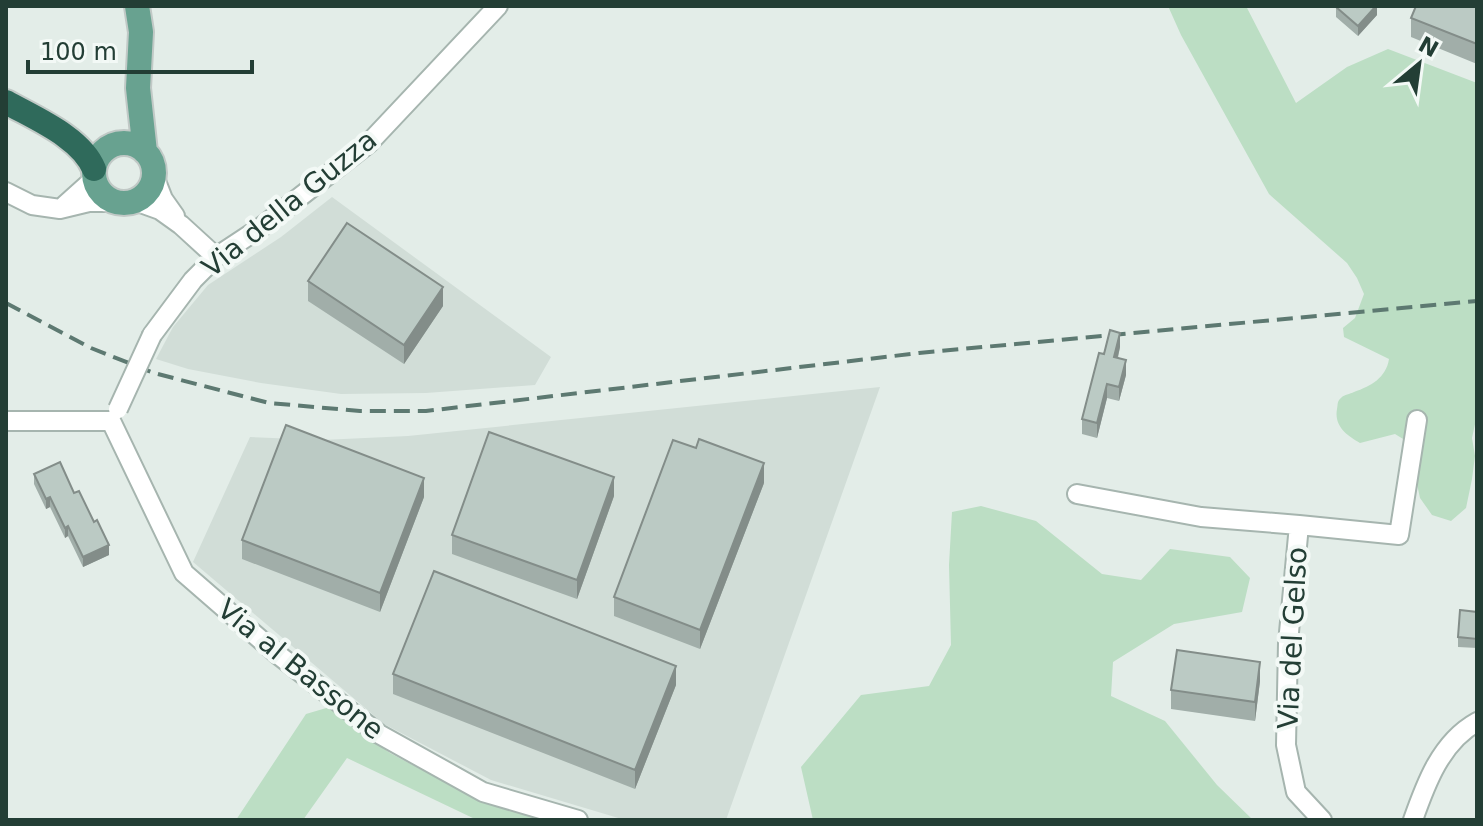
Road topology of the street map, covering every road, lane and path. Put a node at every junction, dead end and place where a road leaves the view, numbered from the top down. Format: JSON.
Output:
{"nodes":[{"id":1,"x":137,"y":6,"type":"edge"},
{"id":2,"x":498,"y":6,"type":"edge"},
{"id":3,"x":138,"y":88,"type":"junction"},
{"id":4,"x":6,"y":102,"type":"edge"},
{"id":5,"x":111,"y":145,"type":"junction"},
{"id":6,"x":145,"y":152,"type":"junction"},
{"id":7,"x":94,"y":174,"type":"junction"},
{"id":8,"x":154,"y":176,"type":"junction"},
{"id":9,"x":6,"y":192,"type":"edge"},
{"id":10,"x":125,"y":202,"type":"junction"},
{"id":11,"x":60,"y":209,"type":"junction"},
{"id":12,"x":181,"y":225,"type":"junction"},
{"id":13,"x":216,"y":257,"type":"junction"},
{"id":14,"x":114,"y":415,"type":"junction"},
{"id":15,"x":1417,"y":420,"type":"dead end"},
{"id":16,"x":6,"y":421,"type":"edge"},
{"id":17,"x":1077,"y":494,"type":"dead end"},
{"id":18,"x":1299,"y":525,"type":"junction"},
{"id":19,"x":1477,"y":722,"type":"edge"},
{"id":20,"x":578,"y":820,"type":"edge"},
{"id":21,"x":1322,"y":820,"type":"edge"},
{"id":22,"x":1413,"y":820,"type":"edge"}],
"edges":[{"from":1,"to":3,"type":"main road"},
{"from":2,"to":13,"type":"street","name":"Via della Guzza"},
{"from":3,"to":5,"type":"main road"},
{"from":3,"to":6,"type":"main road"},
{"from":4,"to":7,"type":"highway"},
{"from":5,"to":6,"type":"main road"},
{"from":5,"to":7,"type":"main road"},
{"from":6,"to":8,"type":"main road"},
{"from":7,"to":10,"type":"main road"},
{"from":7,"to":11,"type":"street"},
{"from":8,"to":10,"type":"main road"},
{"from":8,"to":12,"type":"street"},
{"from":9,"to":11,"type":"street"},
{"from":10,"to":11,"type":"street"},
{"from":10,"to":12,"type":"street"},
{"from":12,"to":13,"type":"street"},
{"from":13,"to":14,"type":"street","name":"Via della Guzza","bridge":true},
{"from":14,"to":16,"type":"street"},
{"from":14,"to":20,"type":"street","name":"Via al Bassone"},
{"from":15,"to":18,"type":"street"},
{"from":17,"to":18,"type":"street","name":"Via del Gelso"},
{"from":18,"to":21,"type":"street","name":"Via del Gelso"},
{"from":19,"to":22,"type":"street"}]}
